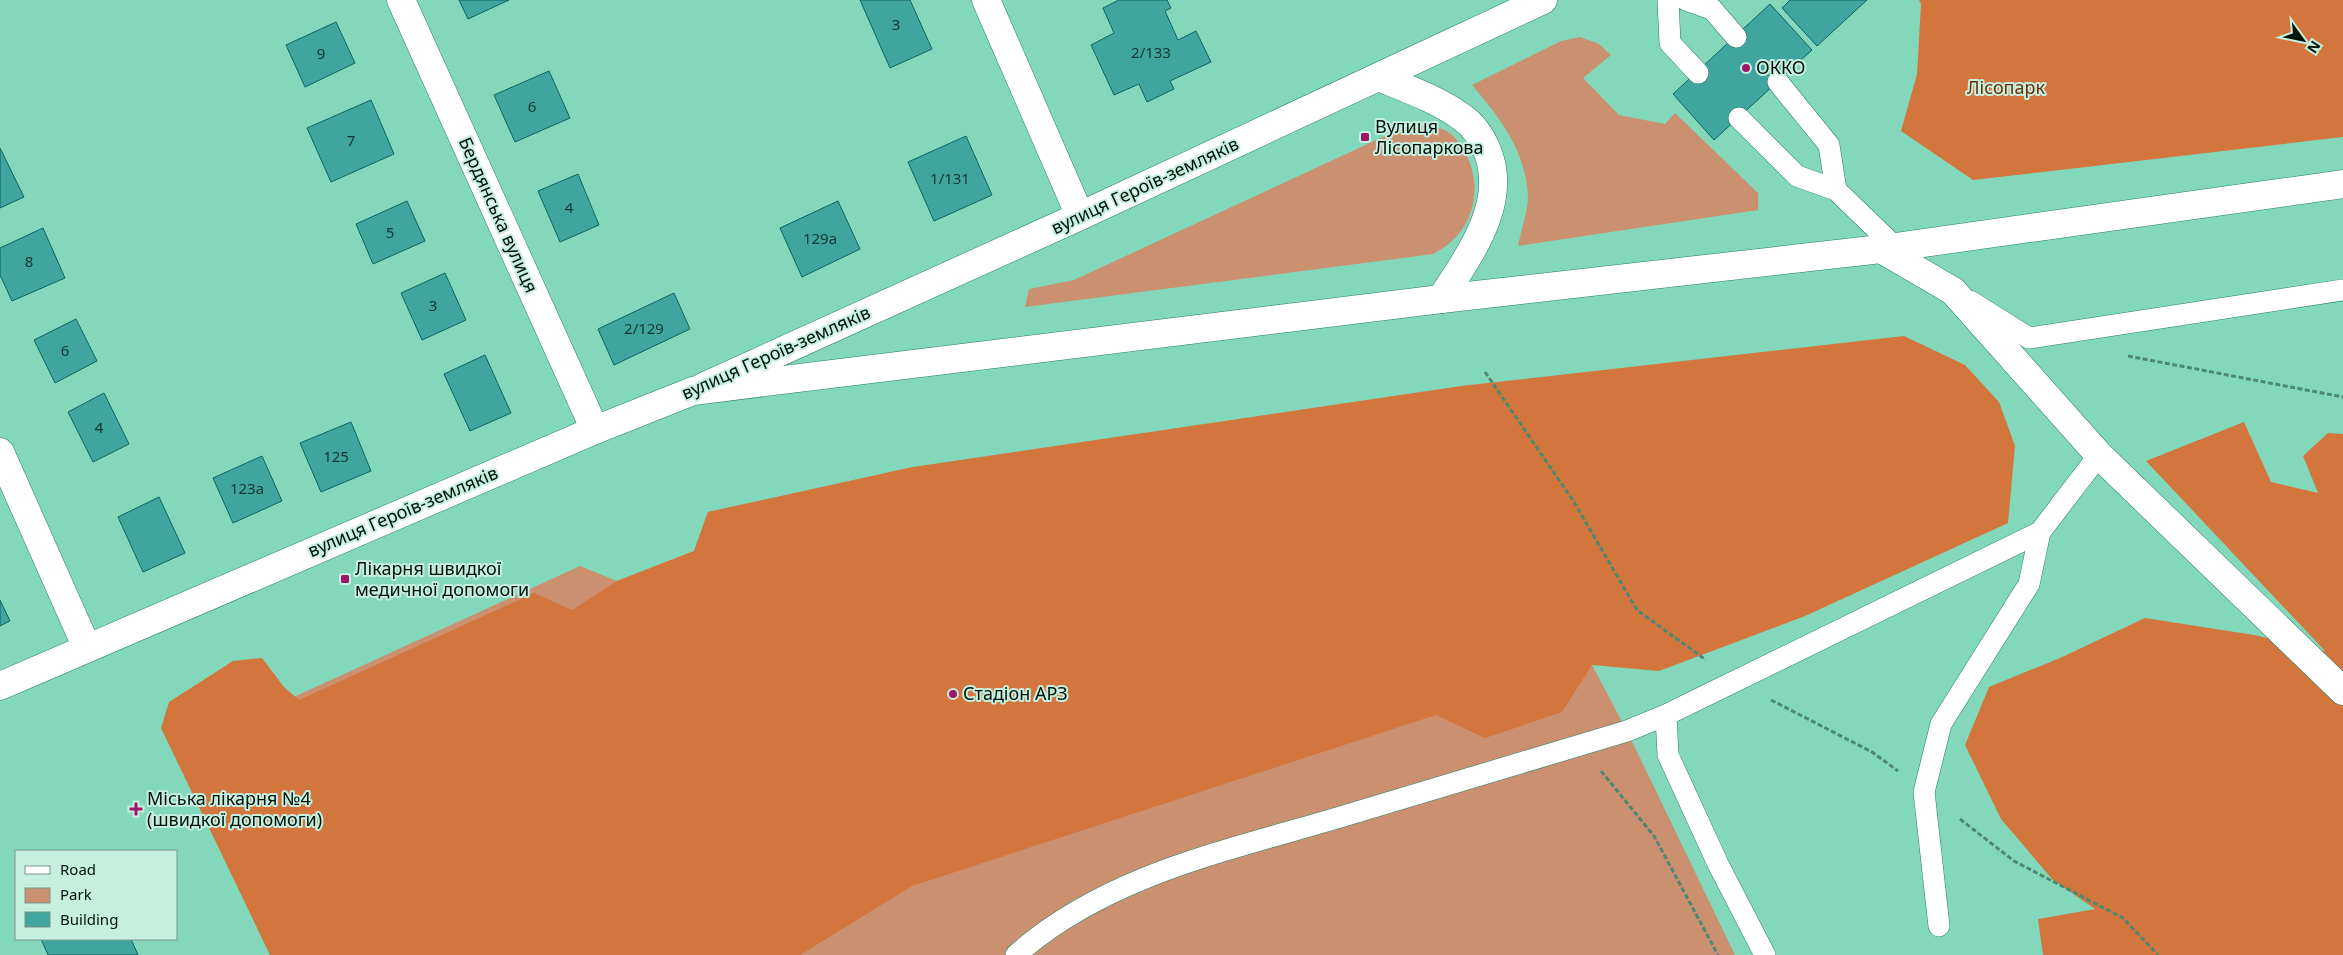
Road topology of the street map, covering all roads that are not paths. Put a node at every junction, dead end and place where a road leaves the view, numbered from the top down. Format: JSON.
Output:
{"nodes":[{"id":1,"x":401,"y":0,"type":"edge"},
{"id":2,"x":986,"y":0,"type":"edge"},
{"id":3,"x":1543,"y":0,"type":"edge"},
{"id":4,"x":1668,"y":0,"type":"edge"},
{"id":5,"x":1686,"y":0,"type":"edge"},
{"id":6,"x":1736,"y":37,"type":"dead end"},
{"id":7,"x":1698,"y":73,"type":"dead end"},
{"id":8,"x":1381,"y":78,"type":"junction"},
{"id":9,"x":1778,"y":82,"type":"dead end"},
{"id":10,"x":1739,"y":118,"type":"dead end"},
{"id":11,"x":2343,"y":184,"type":"edge"},
{"id":12,"x":1836,"y":190,"type":"junction"},
{"id":13,"x":1080,"y":216,"type":"junction"},
{"id":14,"x":1888,"y":248,"type":"junction"},
{"id":15,"x":2343,"y":290,"type":"edge"},
{"id":16,"x":1953,"y":291,"type":"junction"},
{"id":17,"x":1441,"y":299,"type":"junction"},
{"id":18,"x":693,"y":392,"type":"junction"},
{"id":19,"x":595,"y":430,"type":"junction"},
{"id":20,"x":0,"y":452,"type":"edge"},
{"id":21,"x":2099,"y":455,"type":"junction"},
{"id":22,"x":2040,"y":532,"type":"junction"},
{"id":23,"x":87,"y":648,"type":"junction"},
{"id":24,"x":0,"y":686,"type":"edge"},
{"id":25,"x":2343,"y":691,"type":"edge"},
{"id":26,"x":1666,"y":715,"type":"junction"},
{"id":27,"x":1939,"y":926,"type":"dead end"},
{"id":28,"x":1016,"y":955,"type":"edge"},
{"id":29,"x":1765,"y":955,"type":"edge"}],
"edges":[{"from":1,"to":19,"type":"street","name":"Бердянська вулиця"},
{"from":2,"to":13,"type":"street"},
{"from":3,"to":8,"type":"street","name":"вулиця Героїв-земляків"},
{"from":4,"to":7,"type":"lane"},
{"from":5,"to":6,"type":"lane"},
{"from":8,"to":13,"type":"street","name":"вулиця Героїв-земляків"},
{"from":8,"to":17,"type":"street"},
{"from":9,"to":12,"type":"lane"},
{"from":10,"to":12,"type":"lane"},
{"from":11,"to":14,"type":"street"},
{"from":12,"to":14,"type":"lane"},
{"from":13,"to":18,"type":"street","name":"вулиця Героїв-земляків"},
{"from":14,"to":16,"type":"street"},
{"from":14,"to":17,"type":"street"},
{"from":15,"to":16,"type":"lane"},
{"from":16,"to":21,"type":"street"},
{"from":17,"to":18,"type":"street"},
{"from":18,"to":19,"type":"street","name":"вулиця Героїв-земляків"},
{"from":19,"to":23,"type":"street","name":"вулиця Героїв-земляків"},
{"from":20,"to":23,"type":"street"},
{"from":21,"to":22,"type":"lane"},
{"from":21,"to":25,"type":"street"},
{"from":22,"to":26,"type":"lane"},
{"from":22,"to":27,"type":"lane"},
{"from":23,"to":24,"type":"street","name":"вулиця Героїв-земляків"},
{"from":26,"to":28,"type":"lane"},
{"from":26,"to":29,"type":"lane"}]}
